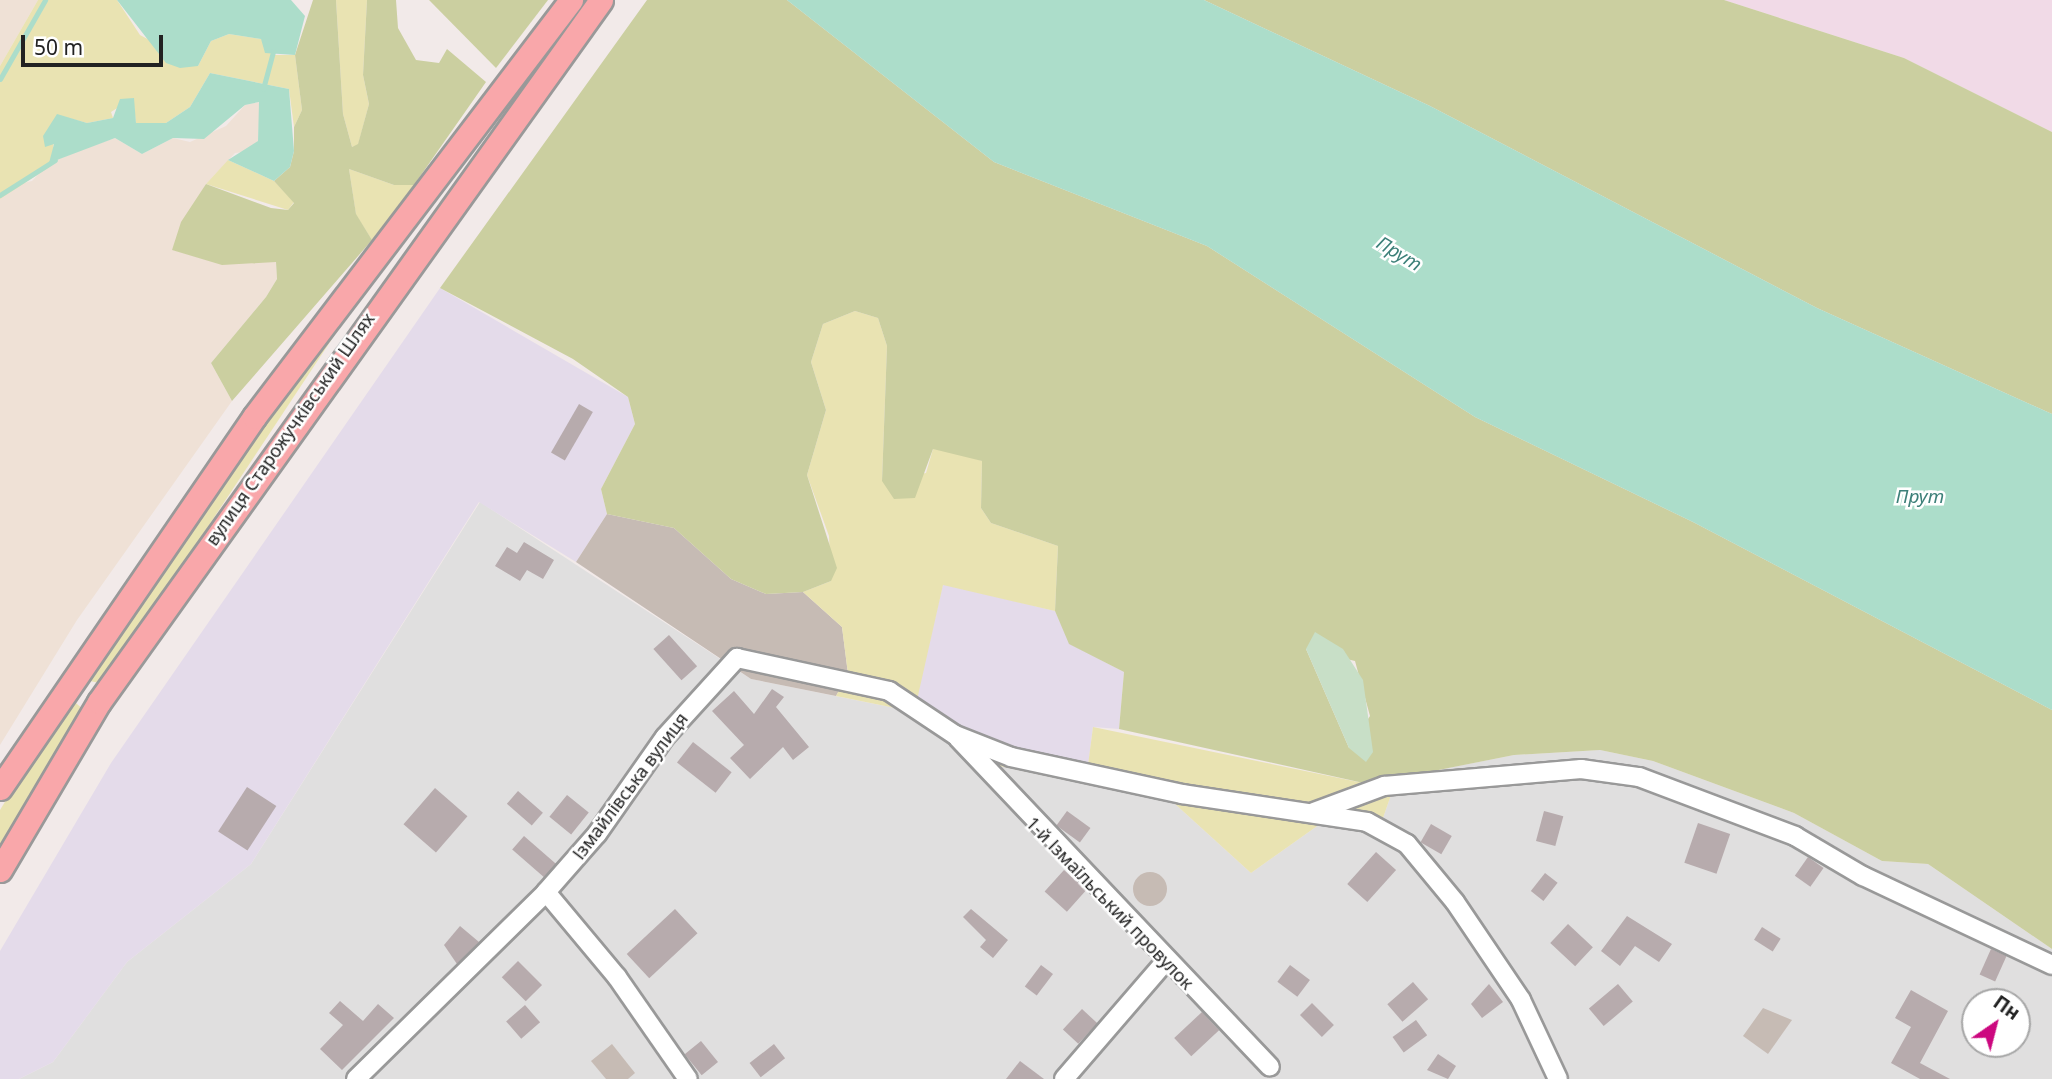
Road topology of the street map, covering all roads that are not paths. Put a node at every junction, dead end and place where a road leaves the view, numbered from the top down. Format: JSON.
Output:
{"nodes":[{"id":1,"x":571,"y":0,"type":"edge"},
{"id":2,"x":601,"y":0,"type":"edge"},
{"id":3,"x":70,"y":681,"type":"junction"},
{"id":4,"x":99,"y":702,"type":"junction"},
{"id":5,"x":955,"y":735,"type":"junction"},
{"id":6,"x":0,"y":788,"type":"edge"},
{"id":7,"x":1310,"y":813,"type":"junction"},
{"id":8,"x":0,"y":870,"type":"edge"},
{"id":9,"x":546,"y":892,"type":"junction"},
{"id":10,"x":1165,"y":962,"type":"junction"},
{"id":11,"x":2052,"y":965,"type":"edge"},
{"id":12,"x":1270,"y":1067,"type":"dead end"},
{"id":13,"x":356,"y":1079,"type":"edge"},
{"id":14,"x":688,"y":1079,"type":"edge"},
{"id":15,"x":1064,"y":1079,"type":"edge"},
{"id":16,"x":1558,"y":1079,"type":"edge"}],
"edges":[{"from":1,"to":3,"type":"main road","name":"вулиця Старожучківський Шлях"},
{"from":2,"to":4,"type":"main road","name":"вулиця Старожучківський Шлях"},
{"from":3,"to":4,"type":"main road"},
{"from":3,"to":6,"type":"main road","name":"вулиця Старожучківський Шлях"},
{"from":4,"to":8,"type":"main road","name":"вулиця Старожучківський Шлях"},
{"from":5,"to":7,"type":"street"},
{"from":5,"to":9,"type":"street","name":"Ізмайлівська вулиця"},
{"from":5,"to":10,"type":"street","name":"1-й Ізмаїльський провулок"},
{"from":7,"to":11,"type":"street"},
{"from":7,"to":16,"type":"street"},
{"from":9,"to":13,"type":"street","name":"Ізмайлівська вулиця"},
{"from":9,"to":14,"type":"street"},
{"from":10,"to":12,"type":"street","name":"1-й Ізмаїльський провулок"},
{"from":10,"to":15,"type":"street"}]}
